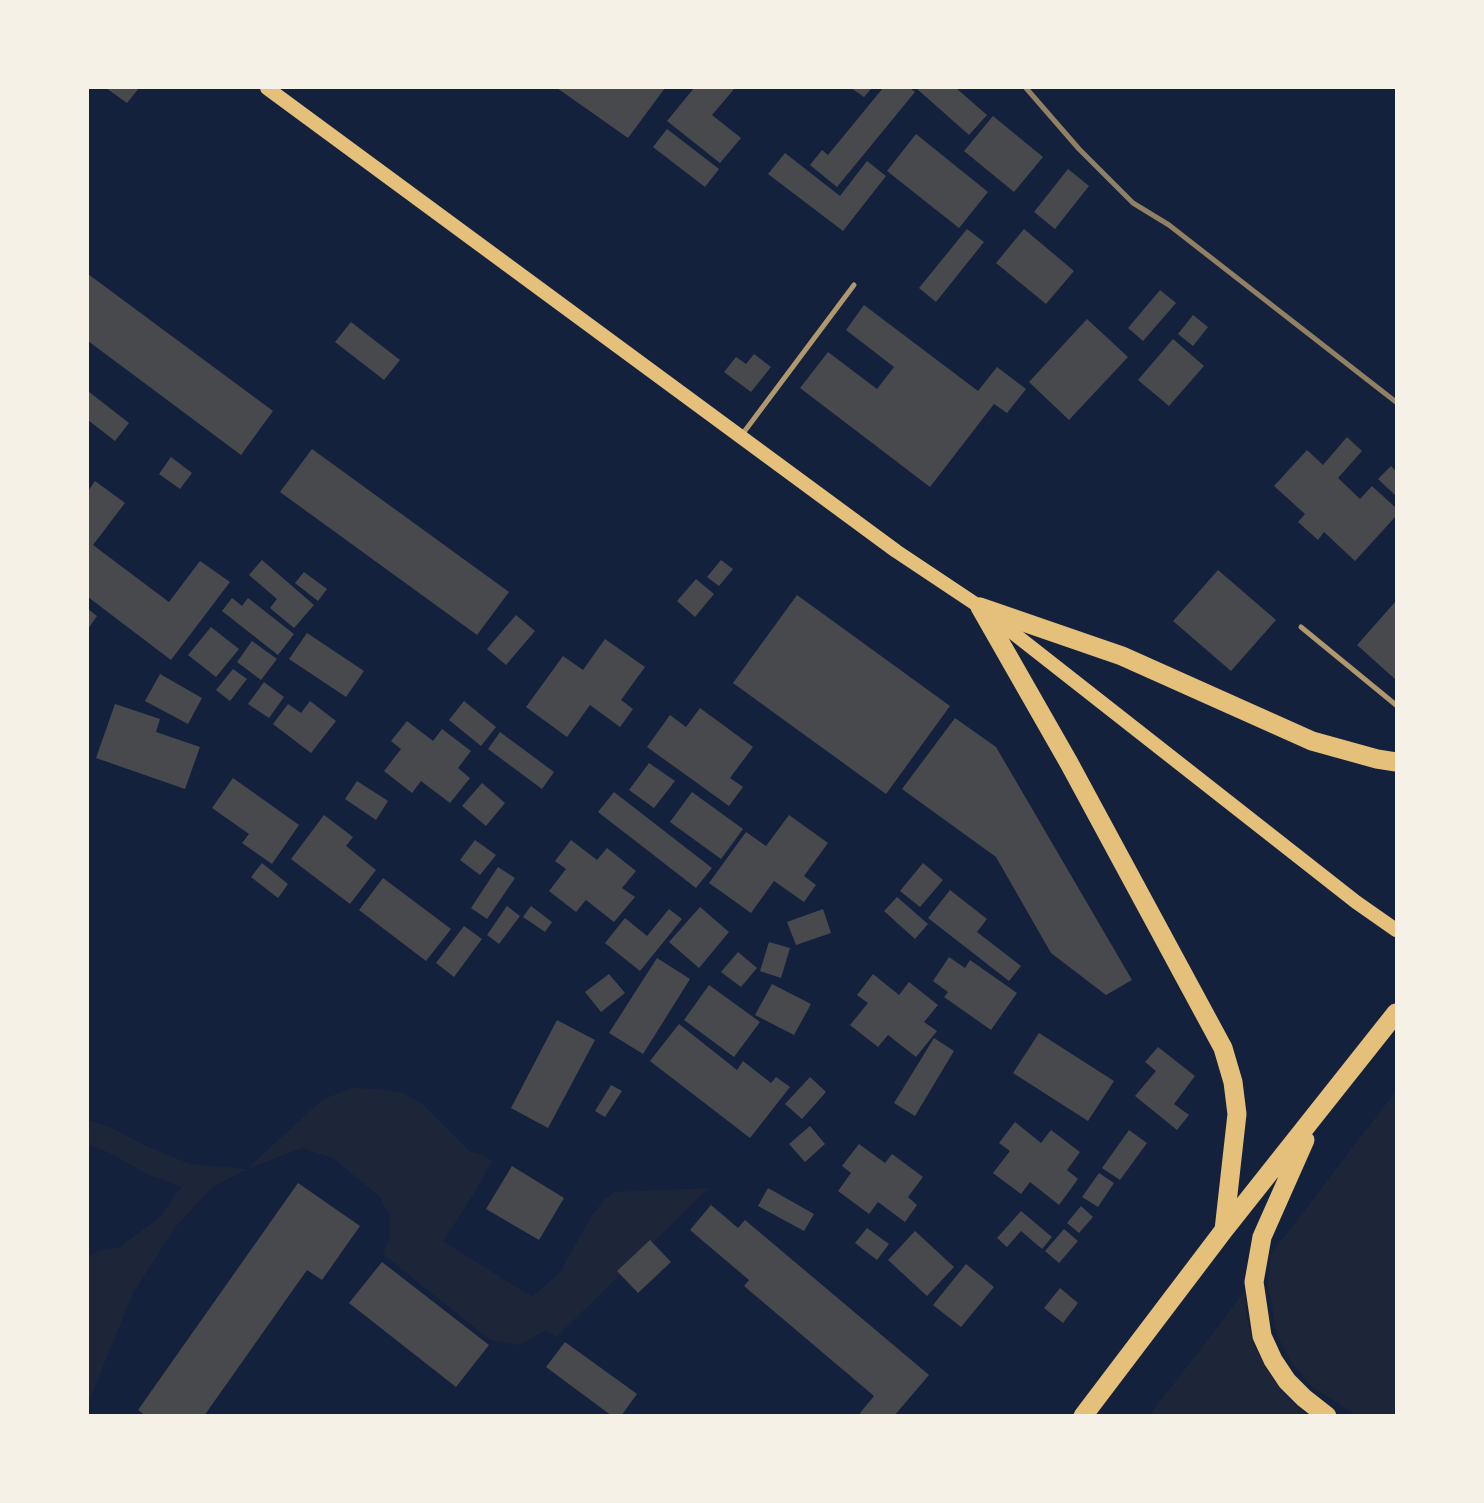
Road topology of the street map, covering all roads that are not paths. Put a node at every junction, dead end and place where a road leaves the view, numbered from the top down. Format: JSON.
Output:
{"nodes":[{"id":1,"x":267,"y":88,"type":"edge"},
{"id":2,"x":854,"y":285,"type":"dead end"},
{"id":3,"x":741,"y":436,"type":"junction"},
{"id":4,"x":980,"y":607,"type":"junction"},
{"id":5,"x":1301,"y":627,"type":"dead end"},
{"id":6,"x":1396,"y":705,"type":"edge"},
{"id":7,"x":1396,"y":762,"type":"edge"},
{"id":8,"x":1396,"y":930,"type":"edge"},
{"id":9,"x":1396,"y":1013,"type":"edge"},
{"id":10,"x":1317,"y":1115,"type":"junction"},
{"id":11,"x":1224,"y":1230,"type":"junction"},
{"id":12,"x":1083,"y":1416,"type":"edge"},
{"id":13,"x":1327,"y":1416,"type":"edge"}],
"edges":[{"from":1,"to":3,"type":"main road"},
{"from":2,"to":3,"type":"lane"},
{"from":3,"to":4,"type":"main road"},
{"from":4,"to":7,"type":"highway"},
{"from":4,"to":8,"type":"main road"},
{"from":4,"to":11,"type":"highway"},
{"from":5,"to":6,"type":"lane"},
{"from":9,"to":10,"type":"highway"},
{"from":10,"to":11,"type":"highway"},
{"from":10,"to":13,"type":"highway"},
{"from":11,"to":12,"type":"highway"}]}
